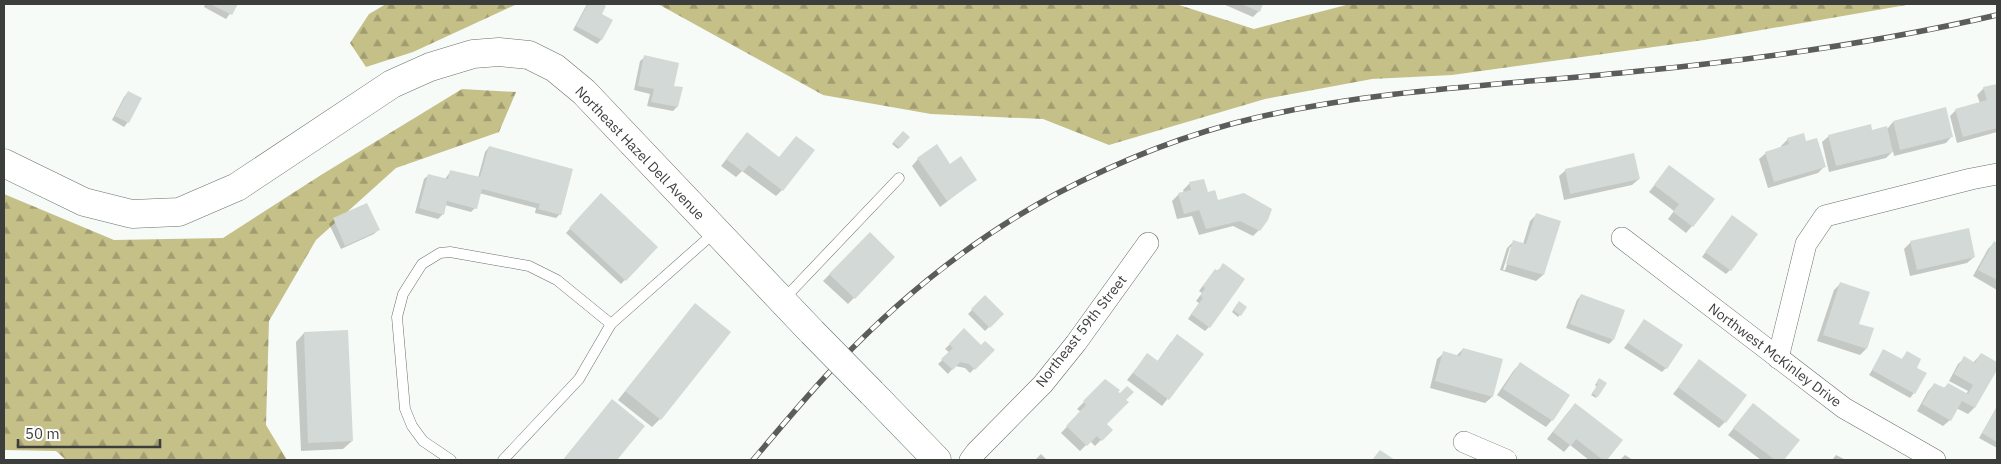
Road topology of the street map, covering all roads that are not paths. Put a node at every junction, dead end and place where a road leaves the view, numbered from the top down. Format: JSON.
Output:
{"nodes":[{"id":1,"x":4,"y":163,"type":"edge"},
{"id":2,"x":1997,"y":174,"type":"edge"},
{"id":3,"x":899,"y":178,"type":"dead end"},
{"id":4,"x":716,"y":232,"type":"junction"},
{"id":5,"x":1622,"y":238,"type":"dead end"},
{"id":6,"x":1148,"y":243,"type":"dead end"},
{"id":7,"x":782,"y":301,"type":"junction"},
{"id":8,"x":611,"y":324,"type":"junction"},
{"id":9,"x":1778,"y":358,"type":"junction"},
{"id":10,"x":1464,"y":442,"type":"dead end"},
{"id":11,"x":451,"y":460,"type":"edge"},
{"id":12,"x":503,"y":460,"type":"edge"},
{"id":13,"x":937,"y":460,"type":"edge"},
{"id":14,"x":970,"y":460,"type":"edge"},
{"id":15,"x":1506,"y":460,"type":"edge"},
{"id":16,"x":1935,"y":460,"type":"edge"}],
"edges":[{"from":1,"to":4,"type":"street","name":"Northeast Hazel Dell Avenue"},
{"from":2,"to":9,"type":"street"},
{"from":3,"to":7,"type":"lane"},
{"from":4,"to":7,"type":"street","name":"Northeast Hazel Dell Avenue"},
{"from":4,"to":8,"type":"lane"},
{"from":5,"to":9,"type":"street","name":"Northwest McKinley Drive"},
{"from":6,"to":14,"type":"street","name":"Northeast 59th Street"},
{"from":7,"to":13,"type":"street","name":"Northeast Hazel Dell Avenue","bridge":true},
{"from":8,"to":11,"type":"lane"},
{"from":8,"to":12,"type":"lane"},
{"from":9,"to":16,"type":"street","name":"Northwest McKinley Drive"},
{"from":10,"to":15,"type":"street"}]}
